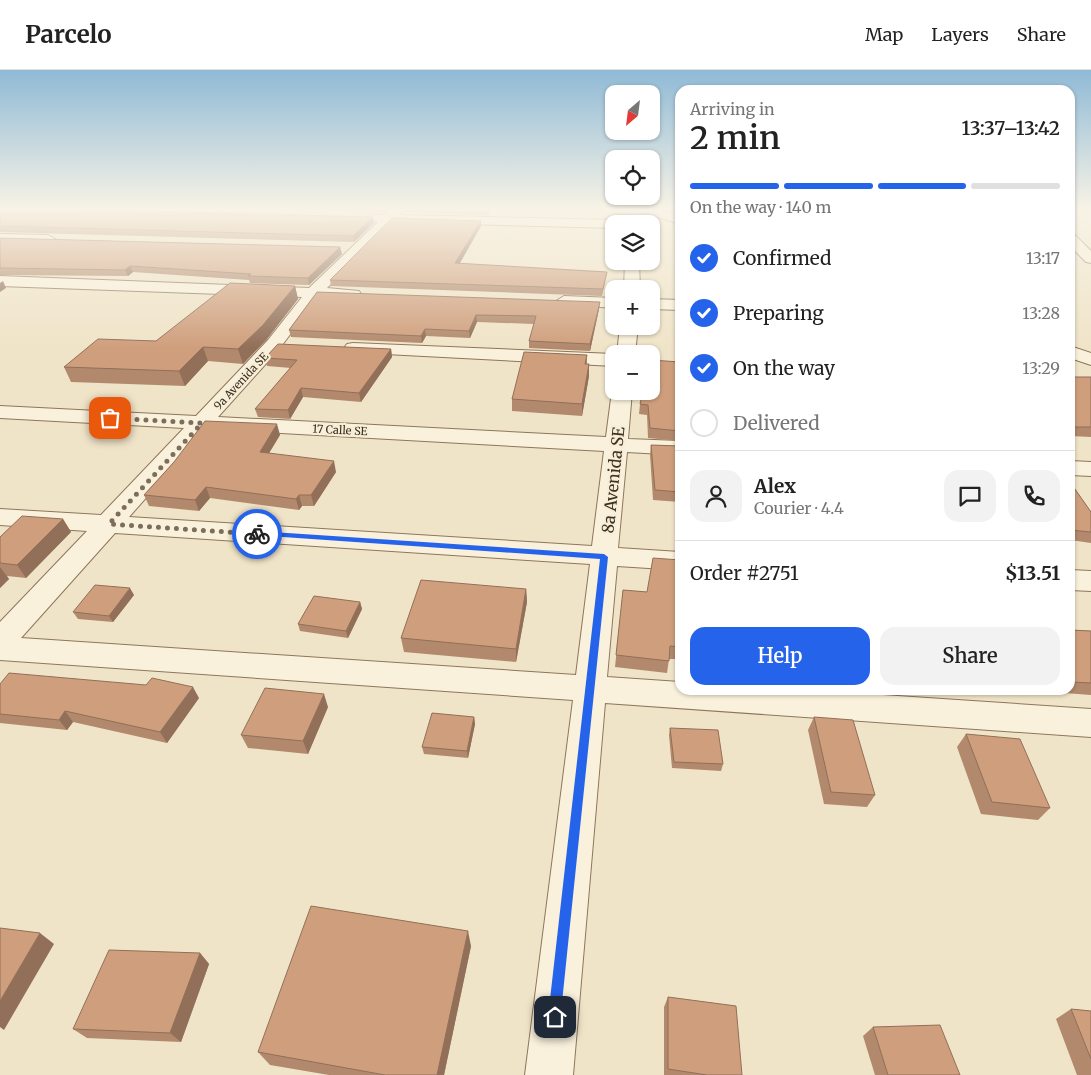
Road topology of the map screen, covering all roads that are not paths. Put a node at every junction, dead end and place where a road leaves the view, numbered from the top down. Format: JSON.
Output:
{"nodes":[{"id":1,"x":342,"y":255,"type":"edge"},
{"id":2,"x":0,"y":281,"type":"edge"},
{"id":3,"x":314,"y":292,"type":"junction"},
{"id":4,"x":364,"y":294,"type":"edge"},
{"id":5,"x":544,"y":300,"type":"edge"},
{"id":6,"x":605,"y":303,"type":"edge"},
{"id":7,"x":660,"y":304,"type":"edge"},
{"id":8,"x":675,"y":305,"type":"edge"},
{"id":9,"x":332,"y":347,"type":"edge"},
{"id":10,"x":1075,"y":354,"type":"edge"},
{"id":11,"x":1091,"y":359,"type":"edge"},
{"id":12,"x":605,"y":360,"type":"edge"},
{"id":13,"x":621,"y":400,"type":"edge"},
{"id":14,"x":0,"y":412,"type":"edge"},
{"id":15,"x":202,"y":423,"type":"junction"},
{"id":16,"x":617,"y":444,"type":"junction"},
{"id":17,"x":675,"y":448,"type":"edge"},
{"id":18,"x":1075,"y":468,"type":"edge"},
{"id":19,"x":1091,"y":469,"type":"edge"},
{"id":20,"x":0,"y":517,"type":"edge"},
{"id":21,"x":109,"y":524,"type":"junction"},
{"id":22,"x":604,"y":557,"type":"junction"},
{"id":23,"x":675,"y":561,"type":"edge"},
{"id":24,"x":1075,"y":580,"type":"edge"},
{"id":25,"x":1091,"y":581,"type":"edge"},
{"id":26,"x":0,"y":641,"type":"edge"},
{"id":27,"x":0,"y":648,"type":"edge"},
{"id":28,"x":590,"y":689,"type":"junction"},
{"id":29,"x":675,"y":695,"type":"edge"},
{"id":30,"x":678,"y":695,"type":"edge"},
{"id":31,"x":1091,"y":723,"type":"edge"},
{"id":32,"x":549,"y":1075,"type":"edge"}],
"edges":[{"from":1,"to":3,"type":"street","name":"9a Avenida SE"},
{"from":2,"to":3,"type":"street"},
{"from":3,"to":4,"type":"street"},
{"from":3,"to":15,"type":"street","name":"9a Avenida SE"},
{"from":5,"to":6,"type":"street"},
{"from":7,"to":8,"type":"street"},
{"from":9,"to":12,"type":"street"},
{"from":10,"to":11,"type":"street"},
{"from":13,"to":16,"type":"street","name":"8a Avenida SE"},
{"from":14,"to":15,"type":"street","name":"17 Calle SE"},
{"from":15,"to":16,"type":"street","name":"17 Calle SE"},
{"from":15,"to":21,"type":"street","name":"9a Avenida SE"},
{"from":16,"to":17,"type":"street","name":"17 Calle SE"},
{"from":16,"to":22,"type":"street","name":"8a Avenida SE"},
{"from":18,"to":19,"type":"street"},
{"from":20,"to":21,"type":"street"},
{"from":21,"to":22,"type":"street"},
{"from":21,"to":26,"type":"street","name":"9a Avenida SE"},
{"from":22,"to":23,"type":"street"},
{"from":22,"to":28,"type":"street","name":"8a Avenida SE"},
{"from":24,"to":25,"type":"street"},
{"from":27,"to":28,"type":"street"},
{"from":28,"to":29,"type":"street"},
{"from":28,"to":32,"type":"street","name":"8a Avenida SE"},
{"from":30,"to":31,"type":"street"}]}
